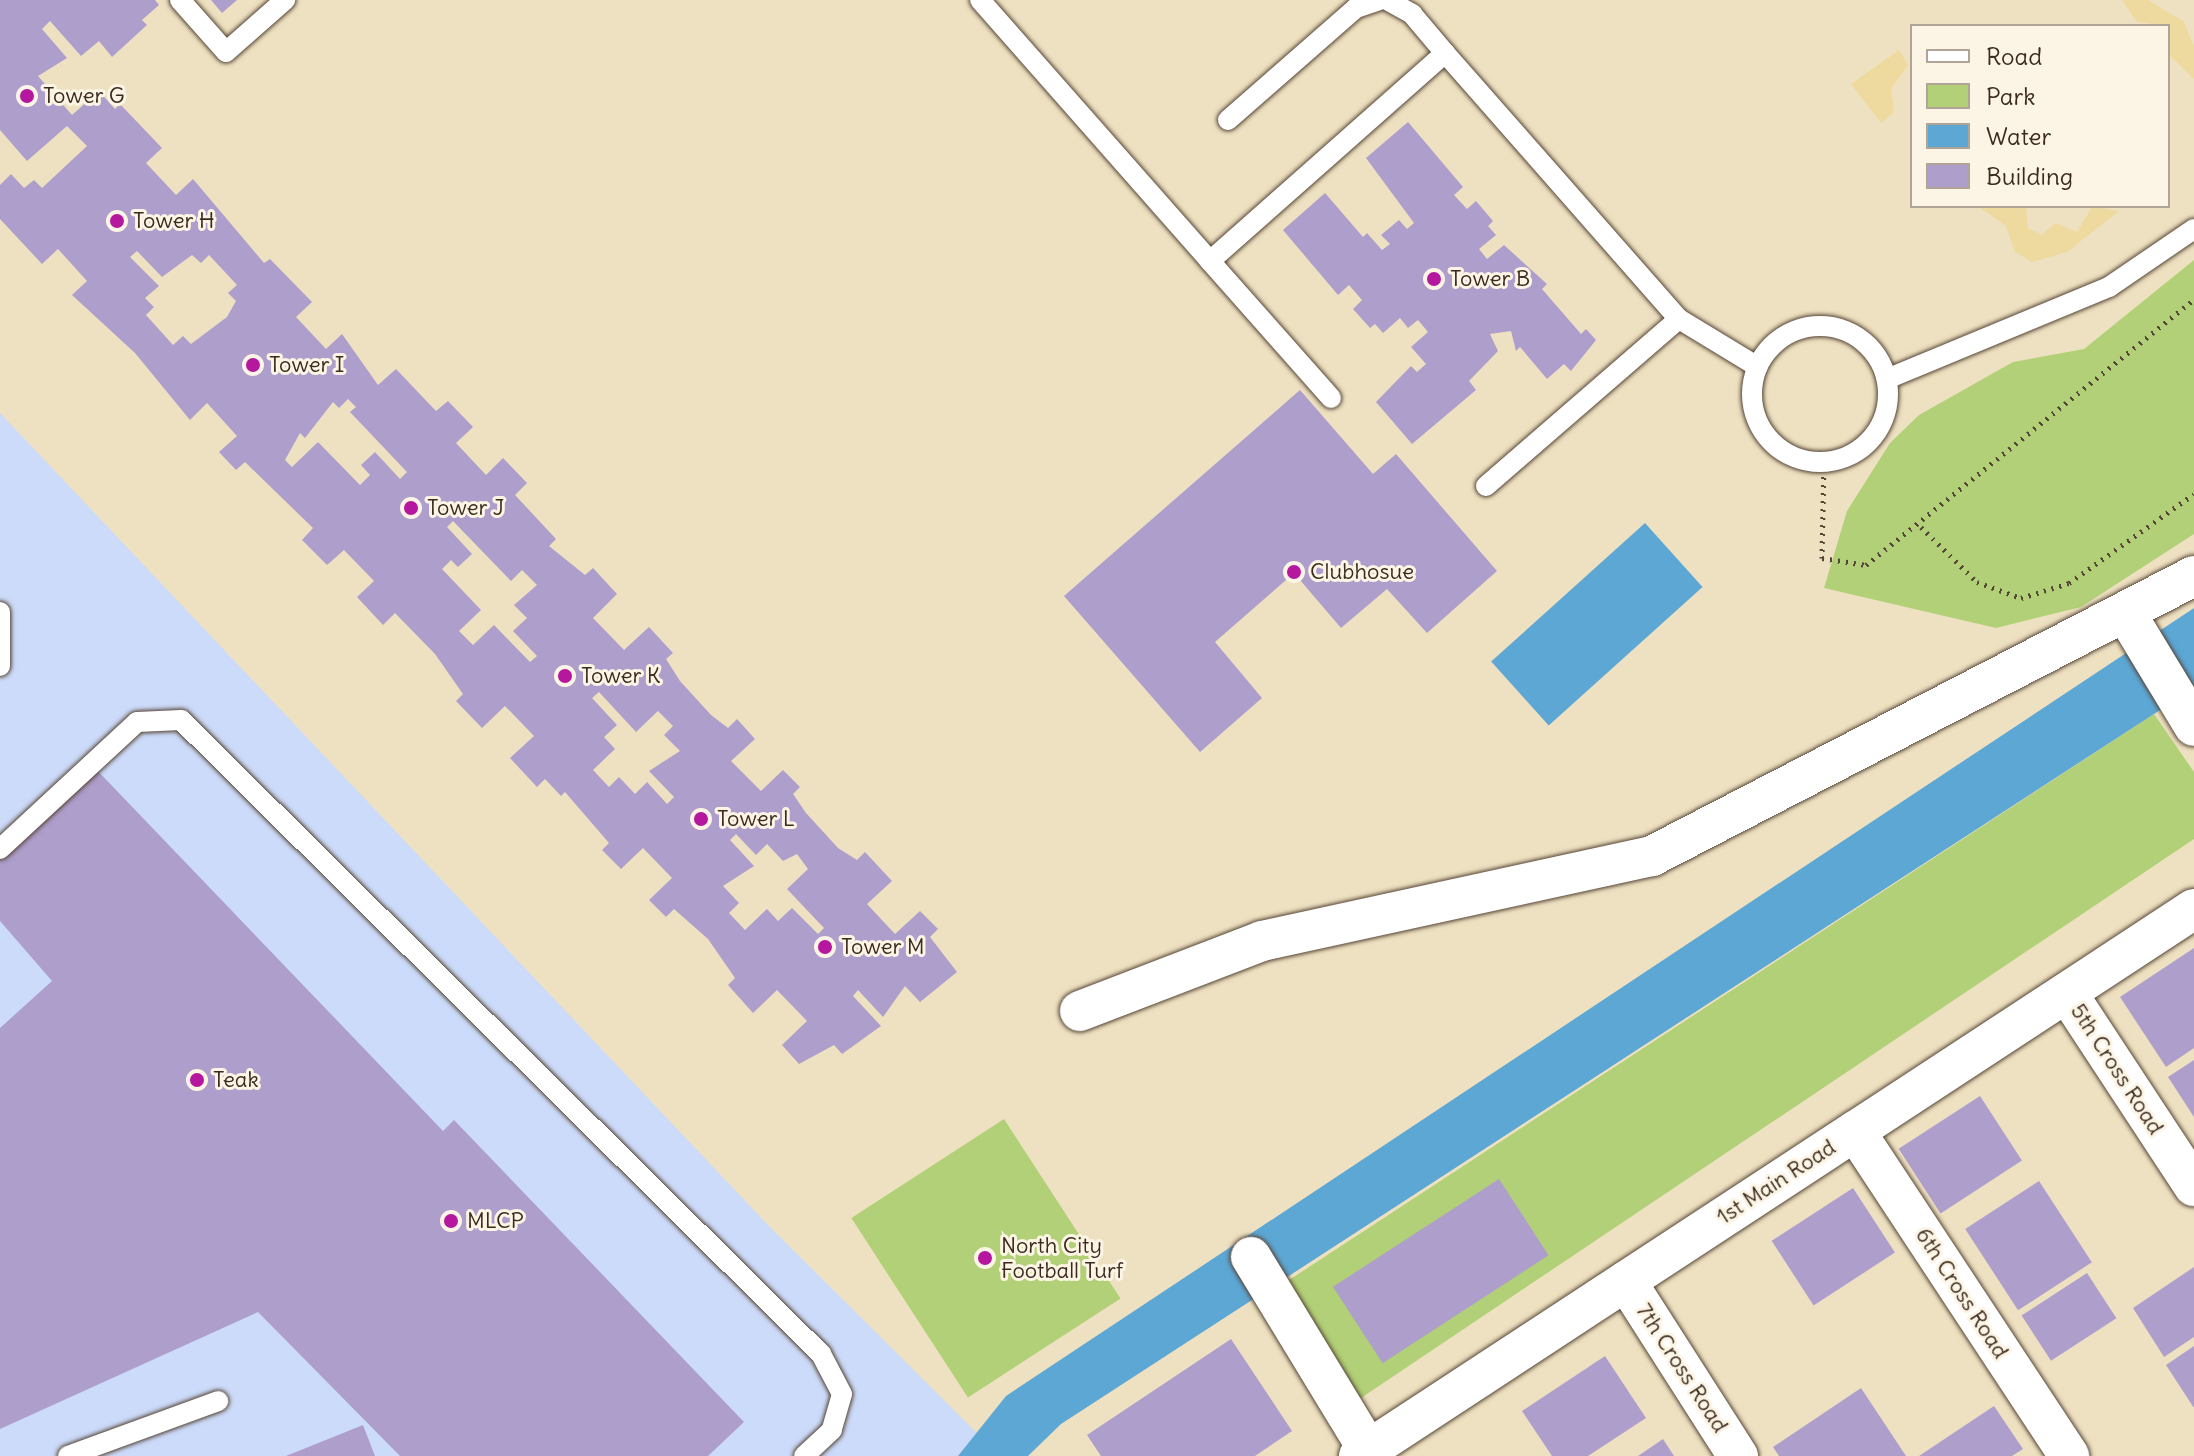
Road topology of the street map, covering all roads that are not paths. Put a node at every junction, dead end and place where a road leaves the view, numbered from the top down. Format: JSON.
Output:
{"nodes":[{"id":1,"x":180,"y":0,"type":"edge"},
{"id":2,"x":285,"y":0,"type":"edge"},
{"id":3,"x":980,"y":0,"type":"edge"},
{"id":4,"x":1379,"y":0,"type":"edge"},
{"id":5,"x":1387,"y":0,"type":"edge"},
{"id":6,"x":1445,"y":53,"type":"junction"},
{"id":7,"x":1228,"y":120,"type":"dead end"},
{"id":8,"x":2194,"y":229,"type":"edge"},
{"id":9,"x":1210,"y":261,"type":"junction"},
{"id":10,"x":1679,"y":319,"type":"junction"},
{"id":11,"x":1758,"y":367,"type":"junction"},
{"id":12,"x":1887,"y":379,"type":"junction"},
{"id":13,"x":1331,"y":398,"type":"dead end"},
{"id":14,"x":1486,"y":486,"type":"dead end"},
{"id":15,"x":2194,"y":576,"type":"edge"},
{"id":16,"x":0,"y":612,"type":"edge"},
{"id":17,"x":2134,"y":628,"type":"junction"},
{"id":18,"x":0,"y":666,"type":"edge"},
{"id":19,"x":2192,"y":722,"type":"edge"},
{"id":20,"x":0,"y":849,"type":"edge"},
{"id":21,"x":2194,"y":909,"type":"edge"},
{"id":22,"x":2067,"y":993,"type":"junction"},
{"id":23,"x":1080,"y":1011,"type":"dead end"},
{"id":24,"x":1855,"y":1131,"type":"junction"},
{"id":25,"x":2194,"y":1186,"type":"edge"},
{"id":26,"x":1251,"y":1257,"type":"dead end"},
{"id":27,"x":1626,"y":1281,"type":"junction"},
{"id":28,"x":218,"y":1401,"type":"dead end"},
{"id":29,"x":1366,"y":1454,"type":"edge"},
{"id":30,"x":68,"y":1456,"type":"edge"},
{"id":31,"x":804,"y":1456,"type":"edge"},
{"id":32,"x":1738,"y":1456,"type":"edge"},
{"id":33,"x":2069,"y":1456,"type":"edge"}],
"edges":[{"from":1,"to":2,"type":"lane"},
{"from":3,"to":9,"type":"lane"},
{"from":4,"to":7,"type":"lane"},
{"from":5,"to":6,"type":"lane"},
{"from":6,"to":9,"type":"lane"},
{"from":6,"to":10,"type":"lane"},
{"from":8,"to":12,"type":"lane"},
{"from":9,"to":13,"type":"lane"},
{"from":10,"to":11,"type":"lane"},
{"from":10,"to":14,"type":"lane"},
{"from":11,"to":12,"type":"lane"},
{"from":11,"to":12,"type":"lane"},
{"from":15,"to":17,"type":"street"},
{"from":16,"to":18,"type":"lane"},
{"from":17,"to":19,"type":"street"},
{"from":17,"to":23,"type":"street"},
{"from":20,"to":31,"type":"lane"},
{"from":21,"to":22,"type":"street","name":"1st Main Road"},
{"from":22,"to":24,"type":"street","name":"1st Main Road"},
{"from":22,"to":25,"type":"street","name":"5th Cross Road"},
{"from":24,"to":27,"type":"street","name":"1st Main Road"},
{"from":24,"to":33,"type":"street","name":"6th Cross Road"},
{"from":26,"to":29,"type":"street"},
{"from":27,"to":29,"type":"street","name":"1st Main Road"},
{"from":27,"to":32,"type":"street","name":"7th Cross Road"},
{"from":28,"to":30,"type":"lane"}]}
